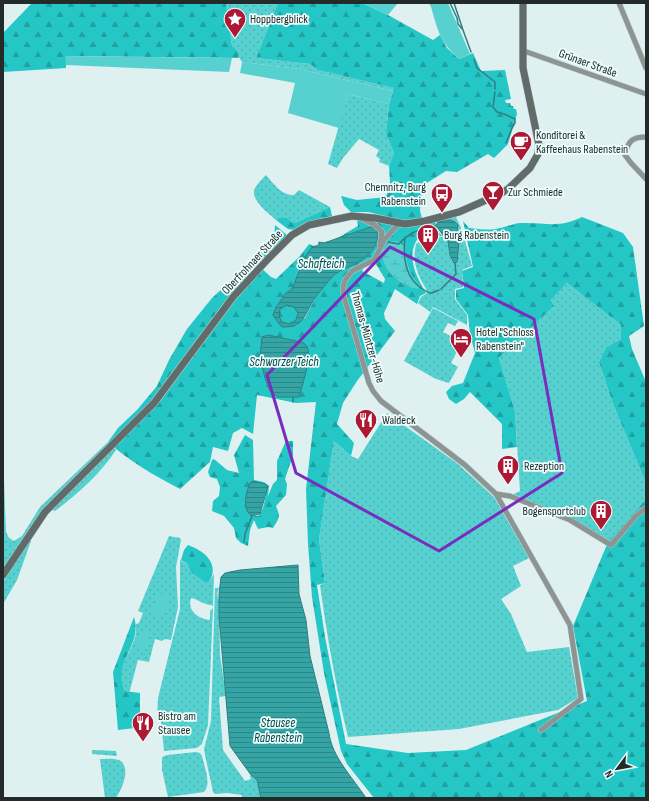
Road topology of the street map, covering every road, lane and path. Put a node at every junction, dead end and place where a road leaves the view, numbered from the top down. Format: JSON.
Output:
{"nodes":[{"id":1,"x":523,"y":3,"type":"edge"},
{"id":2,"x":619,"y":3,"type":"edge"},
{"id":3,"x":524,"y":51,"type":"junction"},
{"id":4,"x":646,"y":68,"type":"edge"},
{"id":5,"x":646,"y":94,"type":"edge"},
{"id":6,"x":646,"y":137,"type":"edge"},
{"id":7,"x":646,"y":178,"type":"edge"},
{"id":8,"x":358,"y":216,"type":"junction"},
{"id":9,"x":399,"y":224,"type":"junction"},
{"id":10,"x":380,"y":247,"type":"junction"},
{"id":11,"x":496,"y":494,"type":"junction"},
{"id":12,"x":646,"y":508,"type":"edge"},
{"id":13,"x":3,"y":575,"type":"edge"},
{"id":14,"x":541,"y":730,"type":"dead end"}],
"edges":[{"from":1,"to":3,"type":"main road","name":"Oberfrohnaer Straße"},
{"from":2,"to":4,"type":"street"},
{"from":3,"to":5,"type":"street","name":"Grünaer Straße"},
{"from":3,"to":9,"type":"main road","name":"Oberfrohnaer Straße"},
{"from":6,"to":7,"type":"street"},
{"from":8,"to":9,"type":"main road","name":"Oberfrohnaer Straße"},
{"from":8,"to":10,"type":"street"},
{"from":8,"to":13,"type":"main road","name":"Oberfrohnaer Straße"},
{"from":9,"to":10,"type":"street","name":"Thomas-Müntzer-Höhe"},
{"from":10,"to":11,"type":"street","name":"Thomas-Müntzer-Höhe"},
{"from":11,"to":12,"type":"street"},
{"from":11,"to":14,"type":"street","name":"Thomas-Müntzer-Höhe"}]}
